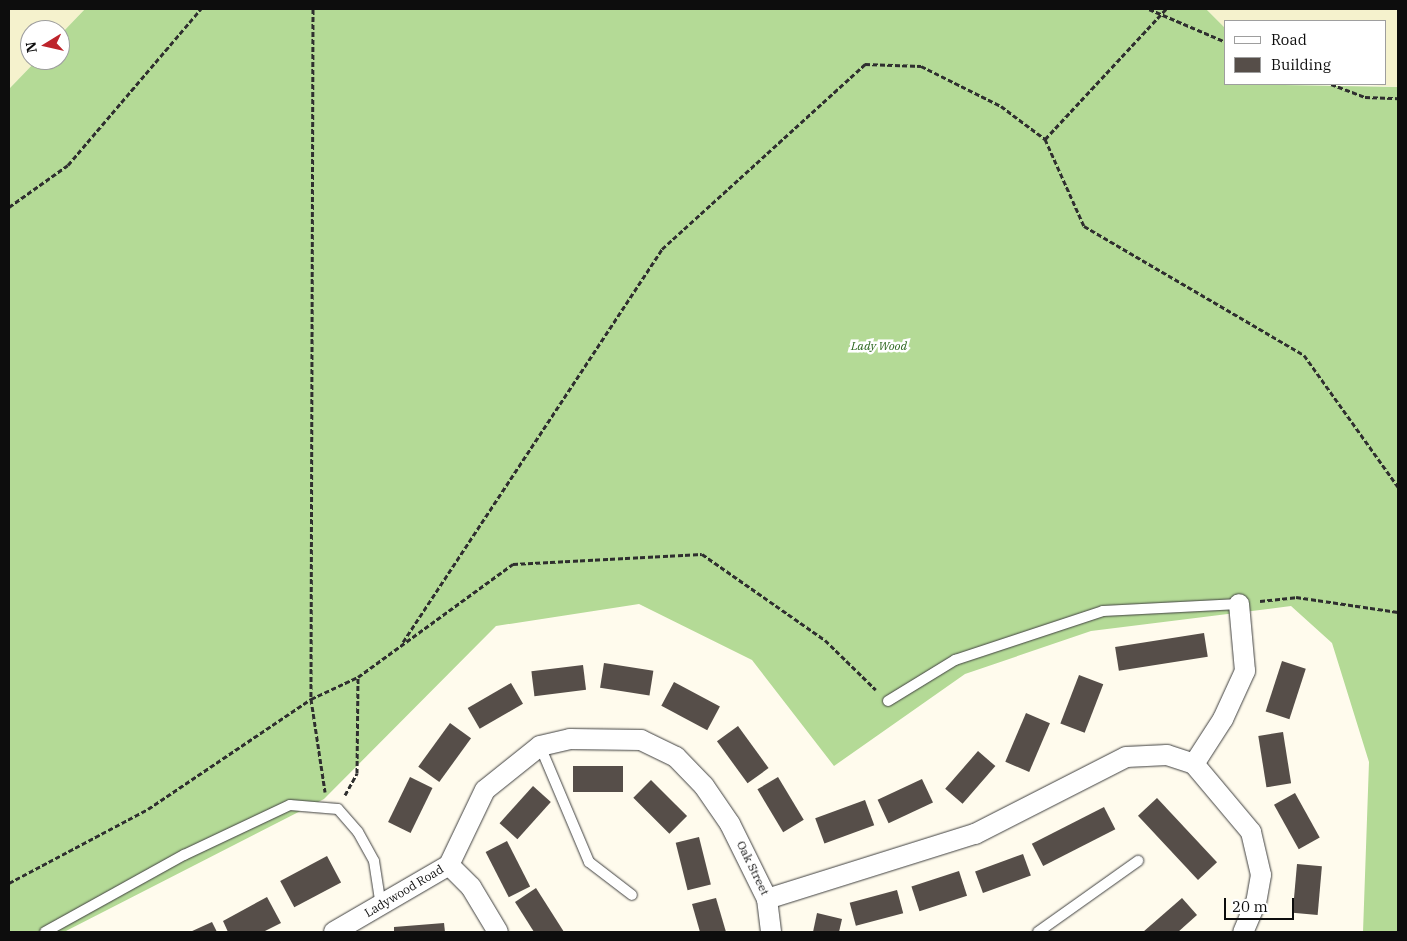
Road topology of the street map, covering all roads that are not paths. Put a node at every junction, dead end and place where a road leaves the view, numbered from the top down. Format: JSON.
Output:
{"nodes":[{"id":1,"x":1240,"y":604,"type":"joint"},
{"id":2,"x":888,"y":701,"type":"road end"},
{"id":3,"x":540,"y":746,"type":"junction"},
{"id":4,"x":1194,"y":764,"type":"junction"},
{"id":5,"x":1138,"y":861,"type":"dead end"},
{"id":6,"x":449,"y":865,"type":"junction"},
{"id":7,"x":632,"y":895,"type":"dead end"},
{"id":8,"x":767,"y":899,"type":"junction"},
{"id":9,"x":382,"y":906,"type":"junction"},
{"id":10,"x":45,"y":932,"type":"edge"},
{"id":11,"x":334,"y":932,"type":"edge"},
{"id":12,"x":498,"y":932,"type":"edge"},
{"id":13,"x":771,"y":932,"type":"edge"},
{"id":14,"x":1038,"y":932,"type":"edge"},
{"id":15,"x":1243,"y":932,"type":"edge"}],
"edges":[{"from":1,"to":2,"type":"lane"},
{"from":1,"to":4,"type":"street"},
{"from":3,"to":6,"type":"street","name":"Oak Street"},
{"from":3,"to":7,"type":"lane"},
{"from":3,"to":8,"type":"street","name":"Oak Street"},
{"from":4,"to":8,"type":"street","name":"Oak Street"},
{"from":4,"to":15,"type":"street"},
{"from":5,"to":14,"type":"lane"},
{"from":6,"to":9,"type":"street","name":"Ladywood Road"},
{"from":6,"to":12,"type":"street"},
{"from":8,"to":13,"type":"street"},
{"from":9,"to":10,"type":"lane"},
{"from":9,"to":11,"type":"street","name":"Ladywood Road"}]}
